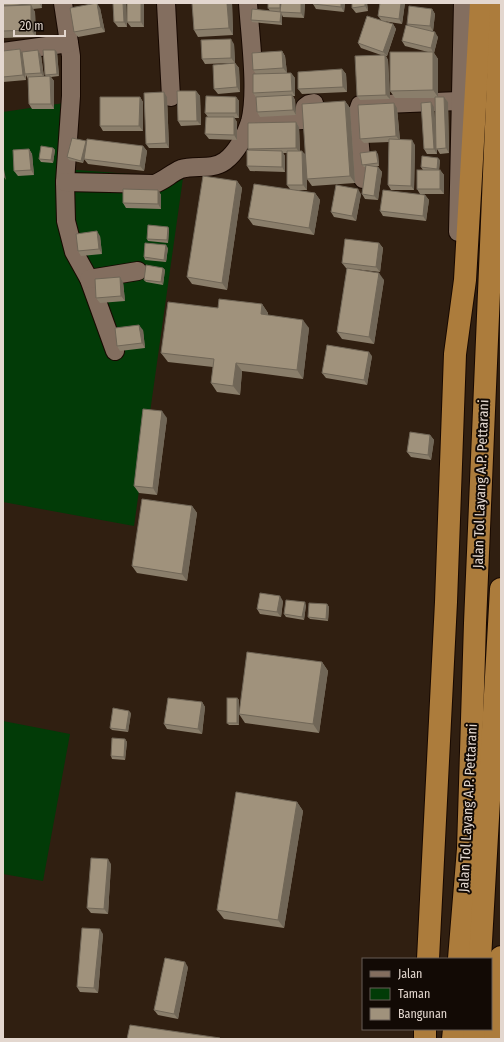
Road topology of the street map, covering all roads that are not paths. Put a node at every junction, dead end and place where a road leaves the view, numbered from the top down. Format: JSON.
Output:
{"nodes":[{"id":1,"x":63,"y":3,"type":"edge"},
{"id":2,"x":166,"y":3,"type":"edge"},
{"id":3,"x":248,"y":3,"type":"edge"},
{"id":4,"x":463,"y":3,"type":"edge"},
{"id":5,"x":480,"y":3,"type":"edge"},
{"id":6,"x":501,"y":9,"type":"edge"},
{"id":7,"x":69,"y":43,"type":"junction"},
{"id":8,"x":3,"y":52,"type":"edge"},
{"id":9,"x":170,"y":97,"type":"dead end"},
{"id":10,"x":460,"y":101,"type":"junction"},
{"id":11,"x":344,"y":105,"type":"junction"},
{"id":12,"x":250,"y":123,"type":"junction"},
{"id":13,"x":363,"y":179,"type":"edge"},
{"id":14,"x":65,"y":182,"type":"junction"},
{"id":15,"x":138,"y":272,"type":"dead end"},
{"id":16,"x":89,"y":279,"type":"junction"},
{"id":17,"x":115,"y":351,"type":"edge"},
{"id":18,"x":455,"y":354,"type":"junction"},
{"id":19,"x":501,"y":589,"type":"edge"},
{"id":20,"x":501,"y":957,"type":"edge"},
{"id":21,"x":428,"y":958,"type":"edge"},
{"id":22,"x":459,"y":958,"type":"edge"},
{"id":23,"x":480,"y":958,"type":"edge"},
{"id":24,"x":495,"y":1039,"type":"edge"}],
"edges":[{"from":1,"to":7,"type":"street"},
{"from":2,"to":9,"type":"street"},
{"from":3,"to":12,"type":"street"},
{"from":4,"to":10,"type":"street"},
{"from":5,"to":18,"type":"highway"},
{"from":6,"to":22,"type":"highway","name":"Jalan Tol Layang A.P. Pettarani"},
{"from":7,"to":8,"type":"street"},
{"from":7,"to":14,"type":"street"},
{"from":10,"to":11,"type":"street"},
{"from":10,"to":18,"type":"street"},
{"from":11,"to":12,"type":"street"},
{"from":11,"to":13,"type":"street"},
{"from":12,"to":14,"type":"street"},
{"from":14,"to":16,"type":"street"},
{"from":15,"to":16,"type":"street"},
{"from":16,"to":17,"type":"street"},
{"from":18,"to":21,"type":"highway"},
{"from":19,"to":23,"type":"highway","name":"Jalan Tol Layang A.P. Pettarani"},
{"from":20,"to":24,"type":"highway"}]}
